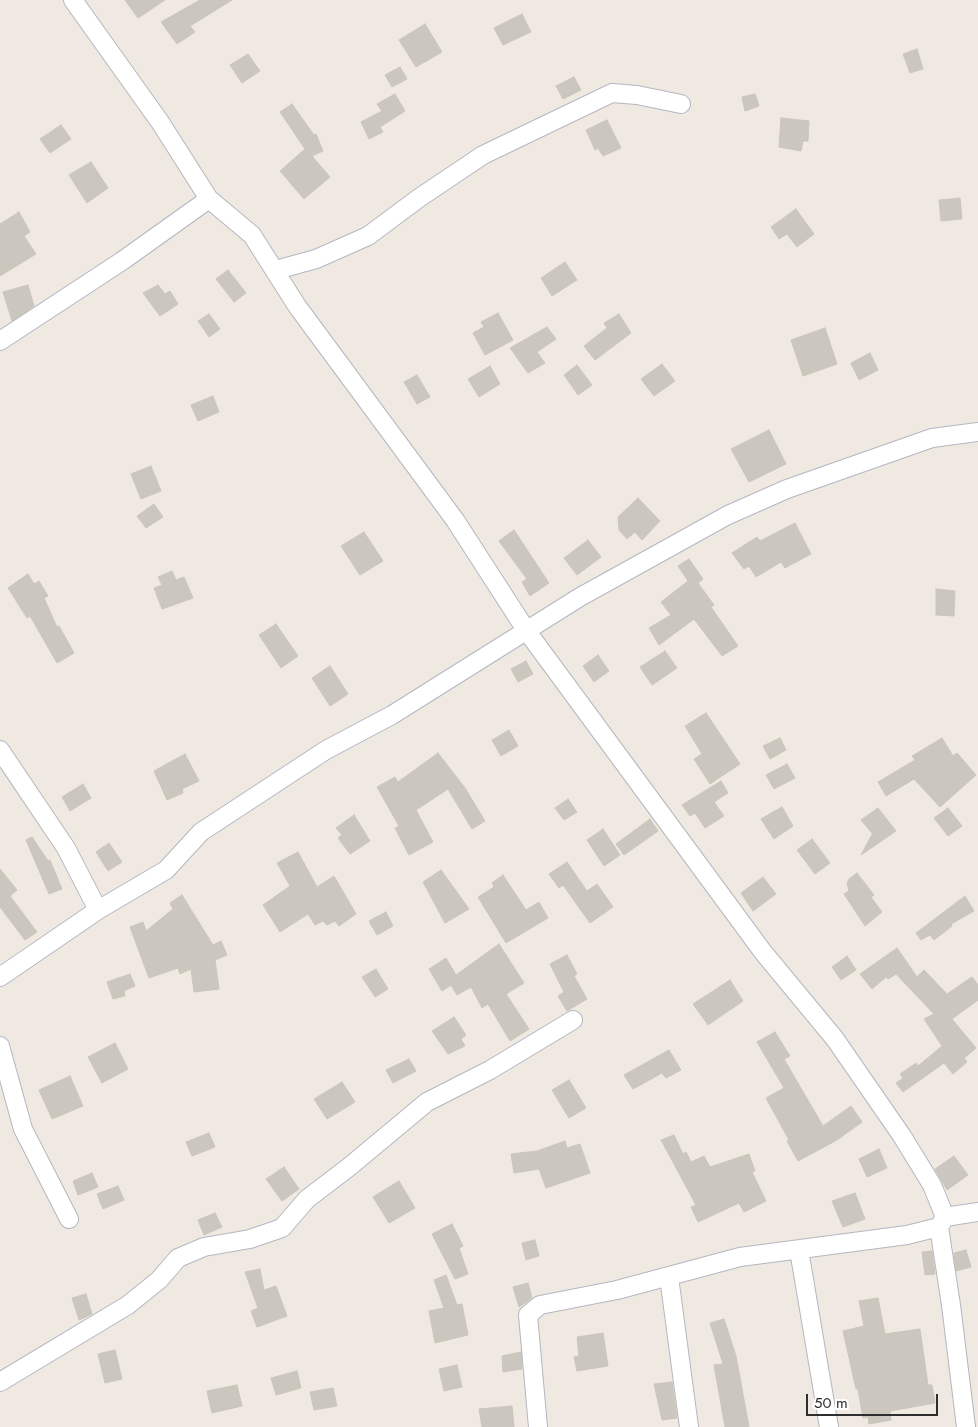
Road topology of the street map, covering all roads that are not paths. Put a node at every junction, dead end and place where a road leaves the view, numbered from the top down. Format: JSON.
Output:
{"nodes":[{"id":1,"x":73,"y":0,"type":"edge"},
{"id":2,"x":681,"y":104,"type":"dead end"},
{"id":3,"x":209,"y":199,"type":"junction"},
{"id":4,"x":276,"y":270,"type":"junction"},
{"id":5,"x":3,"y":332,"type":"edge"},
{"id":6,"x":978,"y":432,"type":"edge"},
{"id":7,"x":526,"y":630,"type":"junction"},
{"id":8,"x":0,"y":750,"type":"edge"},
{"id":9,"x":98,"y":910,"type":"junction"},
{"id":10,"x":0,"y":976,"type":"edge"},
{"id":11,"x":573,"y":1020,"type":"dead end"},
{"id":12,"x":0,"y":1046,"type":"edge"},
{"id":13,"x":978,"y":1212,"type":"edge"},
{"id":14,"x":69,"y":1218,"type":"dead end"},
{"id":15,"x":942,"y":1222,"type":"junction"},
{"id":16,"x":799,"y":1250,"type":"junction"},
{"id":17,"x":669,"y":1276,"type":"junction"},
{"id":18,"x":0,"y":1382,"type":"edge"},
{"id":19,"x":538,"y":1427,"type":"edge"},
{"id":20,"x":690,"y":1427,"type":"edge"},
{"id":21,"x":828,"y":1427,"type":"edge"},
{"id":22,"x":966,"y":1427,"type":"edge"}],
"edges":[{"from":1,"to":3,"type":"street"},
{"from":2,"to":4,"type":"street"},
{"from":3,"to":4,"type":"street"},
{"from":3,"to":5,"type":"street"},
{"from":4,"to":7,"type":"street"},
{"from":6,"to":7,"type":"street"},
{"from":7,"to":9,"type":"street"},
{"from":7,"to":15,"type":"street"},
{"from":8,"to":9,"type":"street"},
{"from":9,"to":10,"type":"street"},
{"from":11,"to":18,"type":"street"},
{"from":12,"to":14,"type":"street"},
{"from":13,"to":15,"type":"street"},
{"from":15,"to":16,"type":"street"},
{"from":15,"to":22,"type":"street"},
{"from":16,"to":17,"type":"street"},
{"from":16,"to":21,"type":"street"},
{"from":17,"to":19,"type":"street"},
{"from":17,"to":20,"type":"street"}]}
